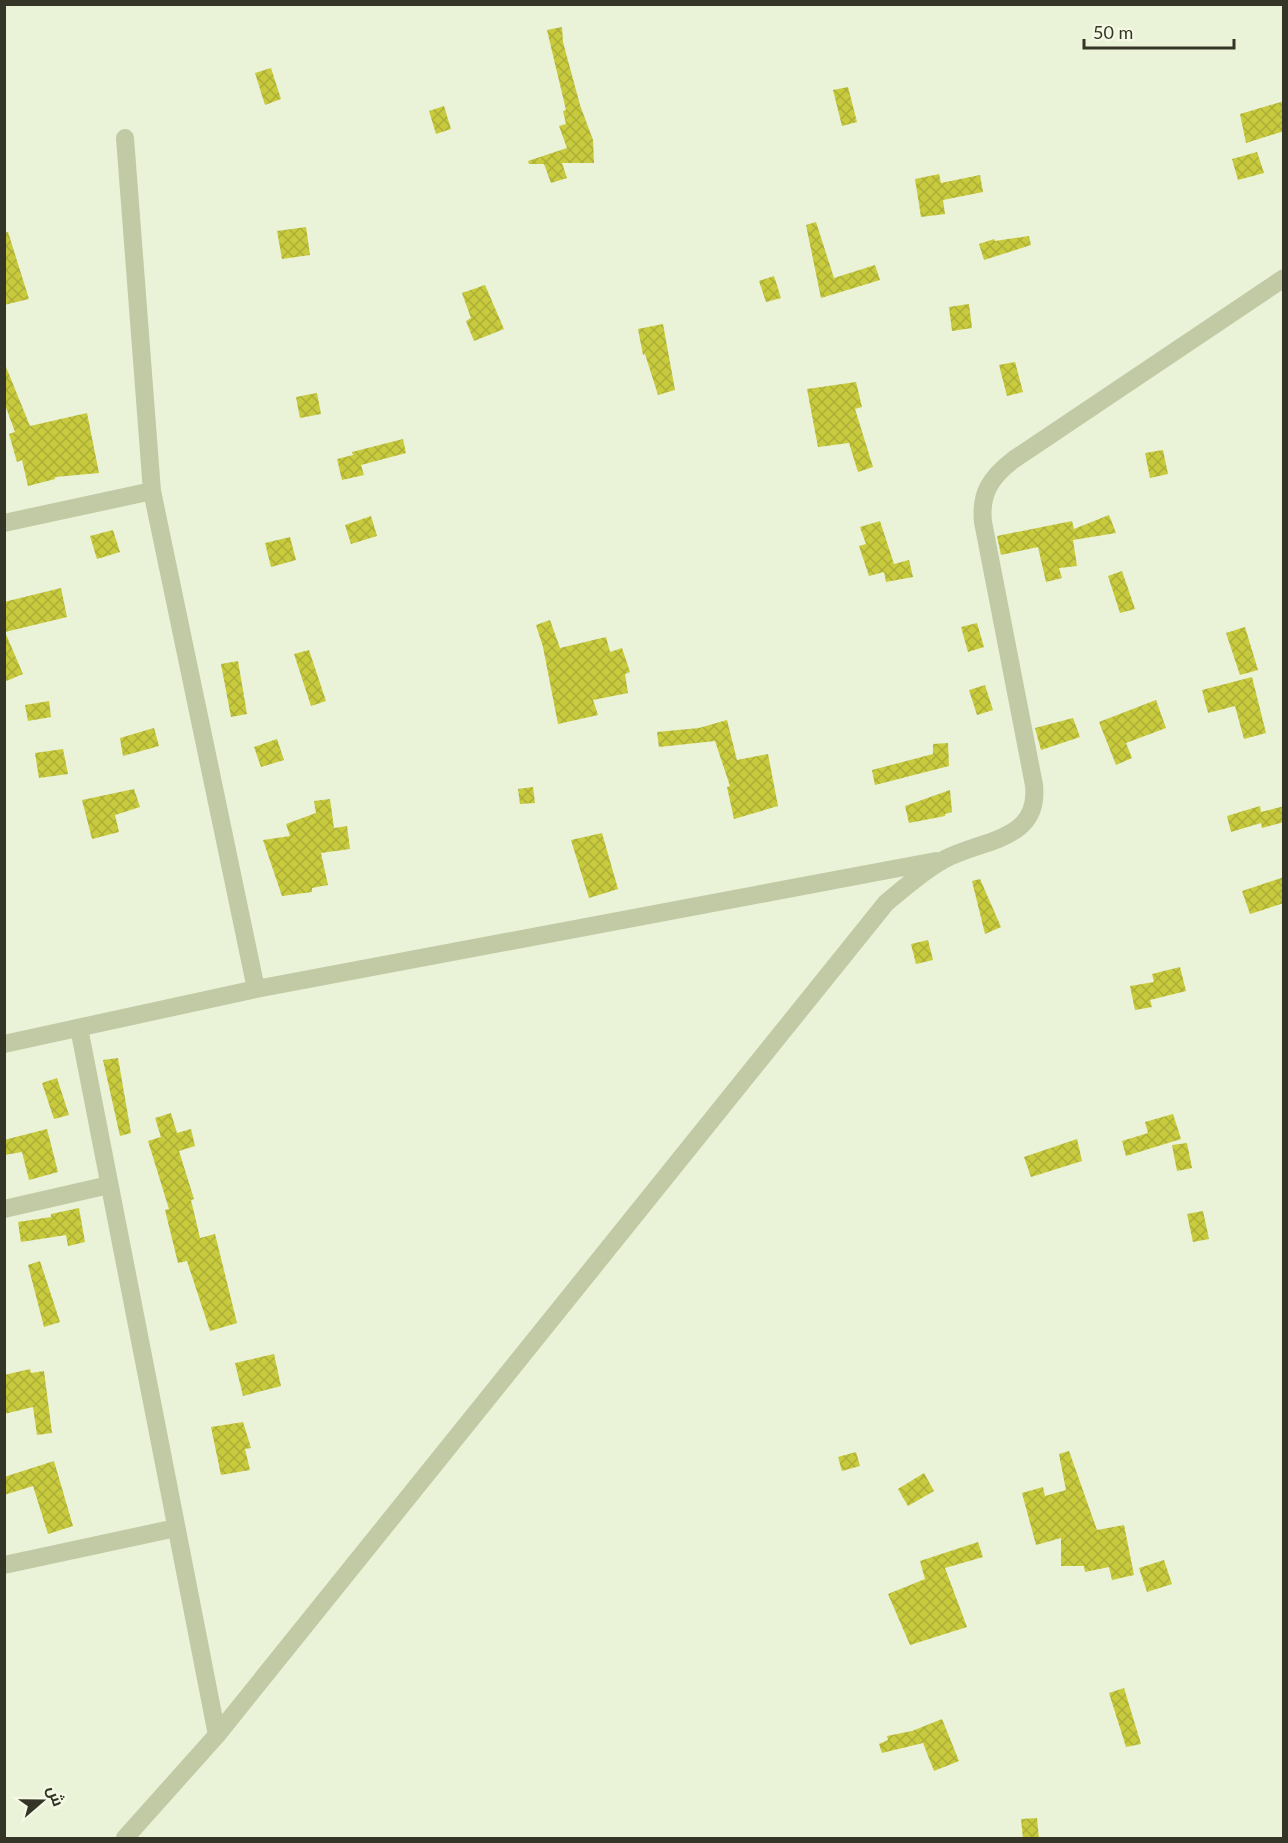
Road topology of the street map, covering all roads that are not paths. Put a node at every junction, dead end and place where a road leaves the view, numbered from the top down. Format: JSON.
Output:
{"nodes":[{"id":1,"x":125,"y":138,"type":"dead end"},
{"id":2,"x":1284,"y":278,"type":"edge"},
{"id":3,"x":152,"y":491,"type":"junction"},
{"id":4,"x":4,"y":523,"type":"edge"},
{"id":5,"x":945,"y":860,"type":"junction"},
{"id":6,"x":256,"y":989,"type":"junction"},
{"id":7,"x":78,"y":1028,"type":"junction"},
{"id":8,"x":4,"y":1044,"type":"edge"},
{"id":9,"x":109,"y":1185,"type":"junction"},
{"id":10,"x":4,"y":1209,"type":"edge"},
{"id":11,"x":176,"y":1528,"type":"junction"},
{"id":12,"x":4,"y":1565,"type":"edge"},
{"id":13,"x":217,"y":1735,"type":"junction"},
{"id":14,"x":125,"y":1839,"type":"edge"}],
"edges":[{"from":1,"to":3,"type":"street"},
{"from":2,"to":5,"type":"street"},
{"from":3,"to":4,"type":"street"},
{"from":3,"to":6,"type":"street"},
{"from":5,"to":6,"type":"street"},
{"from":5,"to":13,"type":"street"},
{"from":6,"to":7,"type":"street"},
{"from":7,"to":8,"type":"street"},
{"from":7,"to":9,"type":"street"},
{"from":9,"to":10,"type":"street"},
{"from":9,"to":11,"type":"street"},
{"from":11,"to":12,"type":"street"},
{"from":11,"to":13,"type":"street"},
{"from":13,"to":14,"type":"street"}]}
